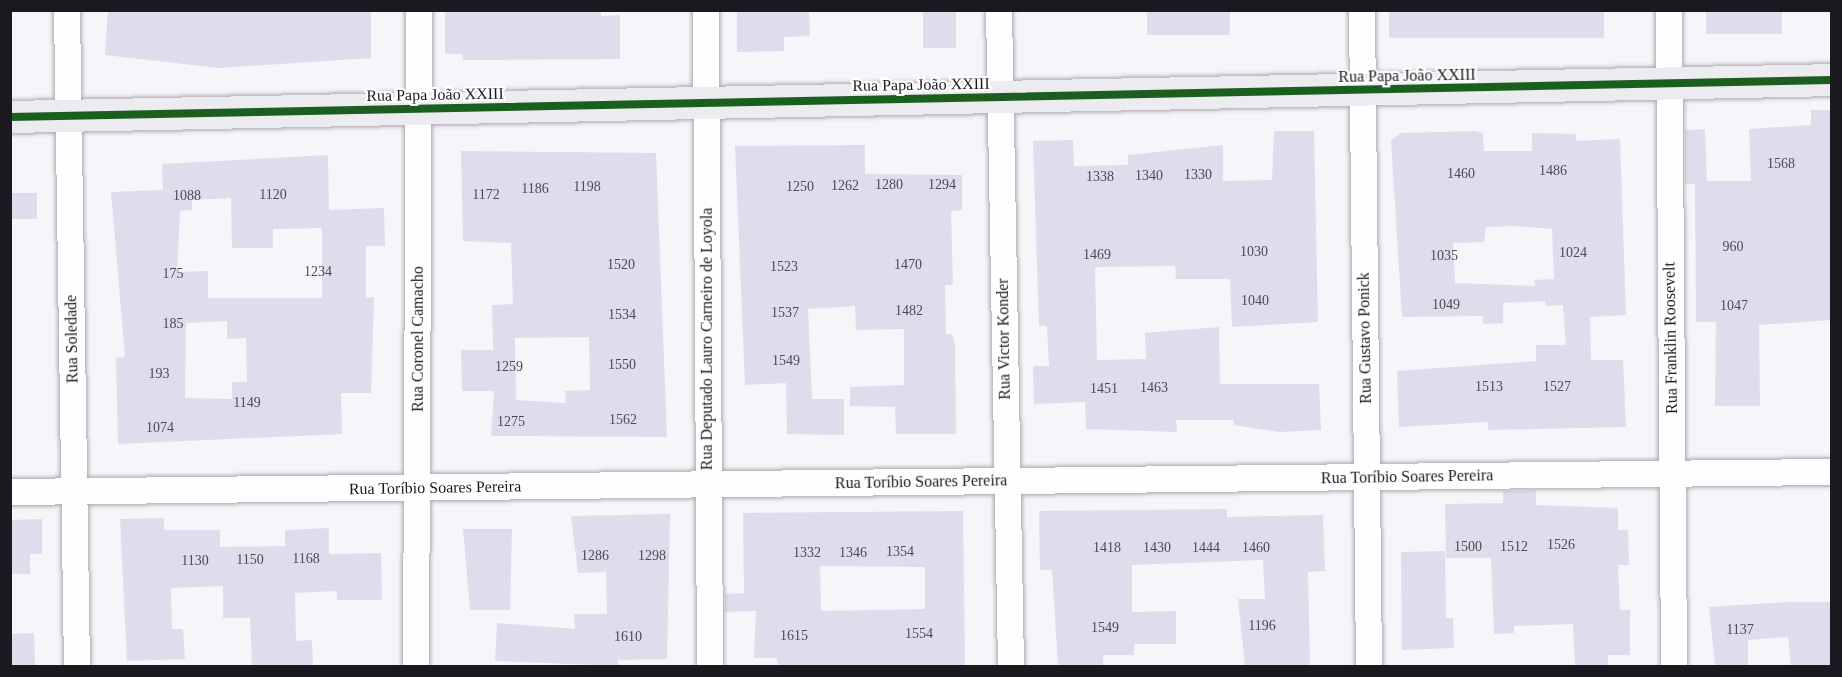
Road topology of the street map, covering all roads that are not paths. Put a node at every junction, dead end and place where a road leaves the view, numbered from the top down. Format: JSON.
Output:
{"nodes":[{"id":1,"x":67,"y":10,"type":"edge"},
{"id":2,"x":419,"y":10,"type":"edge"},
{"id":3,"x":706,"y":10,"type":"edge"},
{"id":4,"x":999,"y":10,"type":"edge"},
{"id":5,"x":1362,"y":10,"type":"edge"},
{"id":6,"x":1670,"y":10,"type":"edge"},
{"id":7,"x":1832,"y":80,"type":"edge"},
{"id":8,"x":1668,"y":84,"type":"junction"},
{"id":9,"x":1361,"y":90,"type":"junction"},
{"id":10,"x":999,"y":97,"type":"junction"},
{"id":11,"x":705,"y":103,"type":"junction"},
{"id":12,"x":418,"y":109,"type":"junction"},
{"id":13,"x":68,"y":116,"type":"junction"},
{"id":14,"x":10,"y":117,"type":"edge"},
{"id":15,"x":1832,"y":472,"type":"edge"},
{"id":16,"x":1672,"y":474,"type":"junction"},
{"id":17,"x":1367,"y":477,"type":"junction"},
{"id":18,"x":1007,"y":481,"type":"junction"},
{"id":19,"x":708,"y":484,"type":"junction"},
{"id":20,"x":417,"y":488,"type":"junction"},
{"id":21,"x":10,"y":492,"type":"edge"},
{"id":22,"x":74,"y":492,"type":"junction"},
{"id":23,"x":77,"y":666,"type":"edge"},
{"id":24,"x":416,"y":666,"type":"edge"},
{"id":25,"x":710,"y":666,"type":"edge"},
{"id":26,"x":1011,"y":666,"type":"edge"},
{"id":27,"x":1369,"y":666,"type":"edge"},
{"id":28,"x":1674,"y":666,"type":"edge"}],
"edges":[{"from":1,"to":13,"type":"street","name":"Rua Soledade"},
{"from":2,"to":12,"type":"street","name":"Rua Coronel Camacho"},
{"from":3,"to":11,"type":"street","name":"Rua Deputado Lauro Carneiro de Loyola"},
{"from":4,"to":10,"type":"street","name":"Rua Victor Konder"},
{"from":5,"to":9,"type":"street","name":"Rua Gustavo Ponick"},
{"from":6,"to":8,"type":"street","name":"Rua Franklin Roosevelt"},
{"from":7,"to":8,"type":"main road","name":"Rua Papa João XXIII"},
{"from":8,"to":9,"type":"main road","name":"Rua Papa João XXIII"},
{"from":8,"to":16,"type":"street","name":"Rua Franklin Roosevelt"},
{"from":9,"to":10,"type":"main road","name":"Rua Papa João XXIII"},
{"from":9,"to":17,"type":"street","name":"Rua Gustavo Ponick"},
{"from":10,"to":11,"type":"main road","name":"Rua Papa João XXIII"},
{"from":10,"to":18,"type":"street","name":"Rua Victor Konder"},
{"from":11,"to":12,"type":"main road","name":"Rua Papa João XXIII"},
{"from":11,"to":19,"type":"street","name":"Rua Deputado Lauro Carneiro de Loyola"},
{"from":12,"to":13,"type":"main road","name":"Rua Papa João XXIII"},
{"from":12,"to":20,"type":"street","name":"Rua Coronel Camacho"},
{"from":13,"to":14,"type":"main road","name":"Rua Papa João XXIII"},
{"from":13,"to":22,"type":"street","name":"Rua Soledade"},
{"from":15,"to":16,"type":"street","name":"Rua Toríbio Soares Pereira"},
{"from":16,"to":17,"type":"street","name":"Rua Toríbio Soares Pereira"},
{"from":16,"to":28,"type":"street","name":"Rua Franklin Roosevelt"},
{"from":17,"to":18,"type":"street","name":"Rua Toríbio Soares Pereira"},
{"from":17,"to":27,"type":"street","name":"Rua Gustavo Ponick"},
{"from":18,"to":19,"type":"street","name":"Rua Toríbio Soares Pereira"},
{"from":18,"to":26,"type":"street","name":"Rua Victor Konder"},
{"from":19,"to":20,"type":"street","name":"Rua Toríbio Soares Pereira"},
{"from":19,"to":25,"type":"street","name":"Rua Deputado Lauro Carneiro de Loyola"},
{"from":20,"to":22,"type":"street","name":"Rua Toríbio Soares Pereira"},
{"from":20,"to":24,"type":"street","name":"Rua Coronel Camacho"},
{"from":21,"to":22,"type":"street","name":"Rua Toríbio Soares Pereira"},
{"from":22,"to":23,"type":"street","name":"Rua Soledade"}]}
